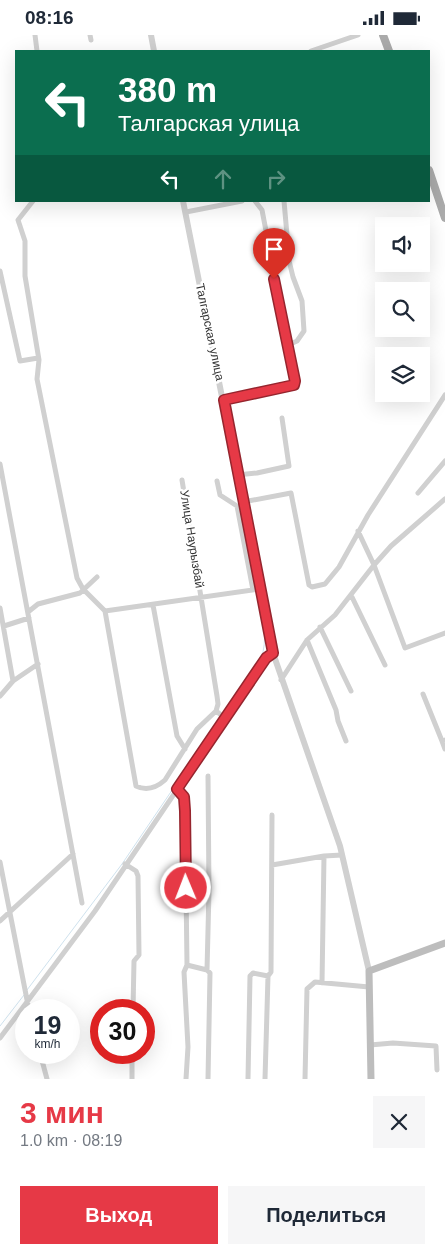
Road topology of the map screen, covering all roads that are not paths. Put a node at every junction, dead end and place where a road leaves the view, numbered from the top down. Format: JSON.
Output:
{"nodes":[{"id":1,"x":35,"y":35,"type":"edge"},
{"id":2,"x":151,"y":35,"type":"edge"},
{"id":3,"x":358,"y":35,"type":"edge"},
{"id":4,"x":383,"y":35,"type":"edge"},
{"id":5,"x":38,"y":50,"type":"edge"},
{"id":6,"x":154,"y":50,"type":"edge"},
{"id":7,"x":314,"y":50,"type":"edge"},
{"id":8,"x":389,"y":50,"type":"edge"},
{"id":9,"x":430,"y":173,"type":"edge"},
{"id":10,"x":32,"y":202,"type":"edge"},
{"id":11,"x":184,"y":202,"type":"edge"},
{"id":12,"x":237,"y":202,"type":"edge"},
{"id":13,"x":256,"y":202,"type":"edge"},
{"id":14,"x":284,"y":202,"type":"edge"},
{"id":15,"x":186,"y":212,"type":"junction"},
{"id":16,"x":445,"y":217,"type":"edge"},
{"id":17,"x":0,"y":271,"type":"edge"},
{"id":18,"x":288,"y":345,"type":"junction"},
{"id":19,"x":38,"y":358,"type":"junction"},
{"id":20,"x":445,"y":395,"type":"edge"},
{"id":21,"x":224,"y":400,"type":"junction"},
{"id":22,"x":282,"y":418,"type":"dead end"},
{"id":23,"x":445,"y":461,"type":"edge"},
{"id":24,"x":0,"y":464,"type":"edge"},
{"id":25,"x":238,"y":475,"type":"junction"},
{"id":26,"x":182,"y":479,"type":"dead end"},
{"id":27,"x":218,"y":481,"type":"dead end"},
{"id":28,"x":418,"y":493,"type":"dead end"},
{"id":29,"x":445,"y":499,"type":"edge"},
{"id":30,"x":243,"y":502,"type":"junction"},
{"id":31,"x":358,"y":531,"type":"junction"},
{"id":32,"x":374,"y":565,"type":"junction"},
{"id":33,"x":97,"y":577,"type":"dead end"},
{"id":34,"x":83,"y":589,"type":"junction"},
{"id":35,"x":257,"y":590,"type":"junction"},
{"id":36,"x":351,"y":595,"type":"junction"},
{"id":37,"x":201,"y":599,"type":"junction"},
{"id":38,"x":153,"y":605,"type":"junction"},
{"id":39,"x":0,"y":608,"type":"edge"},
{"id":40,"x":105,"y":611,"type":"junction"},
{"id":41,"x":28,"y":612,"type":"junction"},
{"id":42,"x":29,"y":618,"type":"junction"},
{"id":43,"x":4,"y":626,"type":"junction"},
{"id":44,"x":320,"y":627,"type":"junction"},
{"id":45,"x":445,"y":633,"type":"edge"},
{"id":46,"x":307,"y":640,"type":"junction"},
{"id":47,"x":273,"y":653,"type":"junction"},
{"id":48,"x":38,"y":664,"type":"junction"},
{"id":49,"x":385,"y":665,"type":"dead end"},
{"id":50,"x":281,"y":680,"type":"junction"},
{"id":51,"x":13,"y":681,"type":"junction"},
{"id":52,"x":350,"y":691,"type":"dead end"},
{"id":53,"x":423,"y":694,"type":"dead end"},
{"id":54,"x":0,"y":696,"type":"edge"},
{"id":55,"x":221,"y":716,"type":"junction"},
{"id":56,"x":346,"y":741,"type":"dead end"},
{"id":57,"x":444,"y":741,"type":"edge"},
{"id":58,"x":185,"y":749,"type":"junction"},
{"id":59,"x":445,"y":749,"type":"edge"},
{"id":60,"x":208,"y":776,"type":"dead end"},
{"id":61,"x":177,"y":789,"type":"junction"},
{"id":62,"x":272,"y":815,"type":"dead end"},
{"id":63,"x":73,"y":855,"type":"junction"},
{"id":64,"x":342,"y":855,"type":"junction"},
{"id":65,"x":324,"y":856,"type":"junction"},
{"id":66,"x":0,"y":862,"type":"edge"},
{"id":67,"x":126,"y":864,"type":"junction"},
{"id":68,"x":272,"y":865,"type":"junction"},
{"id":69,"x":82,"y":903,"type":"dead end"},
{"id":70,"x":10,"y":914,"type":"junction"},
{"id":71,"x":0,"y":921,"type":"edge"},
{"id":72,"x":445,"y":943,"type":"edge"},
{"id":73,"x":187,"y":965,"type":"junction"},
{"id":74,"x":206,"y":969,"type":"junction"},
{"id":75,"x":369,"y":971,"type":"junction"},
{"id":76,"x":268,"y":976,"type":"junction"},
{"id":77,"x":322,"y":983,"type":"junction"},
{"id":78,"x":369,"y":987,"type":"junction"},
{"id":79,"x":26,"y":995,"type":"junction"},
{"id":80,"x":27,"y":999,"type":"edge"},
{"id":81,"x":133,"y":999,"type":"edge"},
{"id":82,"x":0,"y":1038,"type":"edge"},
{"id":83,"x":370,"y":1045,"type":"junction"},
{"id":84,"x":43,"y":1064,"type":"edge"},
{"id":85,"x":132,"y":1064,"type":"edge"},
{"id":86,"x":437,"y":1070,"type":"dead end"},
{"id":87,"x":47,"y":1079,"type":"edge"},
{"id":88,"x":132,"y":1079,"type":"edge"},
{"id":89,"x":186,"y":1079,"type":"edge"},
{"id":90,"x":208,"y":1079,"type":"edge"},
{"id":91,"x":248,"y":1079,"type":"edge"},
{"id":92,"x":265,"y":1079,"type":"edge"},
{"id":93,"x":305,"y":1079,"type":"edge"},
{"id":94,"x":371,"y":1079,"type":"edge"}],
"edges":[{"from":1,"to":5,"type":"street"},
{"from":2,"to":6,"type":"street"},
{"from":3,"to":7,"type":"street"},
{"from":4,"to":8,"type":"main road"},
{"from":9,"to":16,"type":"main road"},
{"from":10,"to":19,"type":"street"},
{"from":11,"to":15,"type":"street","name":"Талгарская улица"},
{"from":12,"to":15,"type":"street"},
{"from":13,"to":18,"type":"street"},
{"from":14,"to":18,"type":"street"},
{"from":15,"to":21,"type":"street","name":"Талгарская улица"},
{"from":17,"to":19,"type":"street"},
{"from":18,"to":21,"type":"street"},
{"from":19,"to":34,"type":"street"},
{"from":20,"to":31,"type":"street"},
{"from":21,"to":25,"type":"street","name":"Талгарская улица"},
{"from":22,"to":25,"type":"street"},
{"from":23,"to":28,"type":"street"},
{"from":24,"to":41,"type":"street"},
{"from":25,"to":30,"type":"street","name":"Талгарская улица"},
{"from":26,"to":37,"type":"street","name":"Улица Наурызбай"},
{"from":27,"to":35,"type":"street"},
{"from":29,"to":32,"type":"street"},
{"from":30,"to":31,"type":"street"},
{"from":30,"to":35,"type":"street","name":"Талгарская улица"},
{"from":31,"to":32,"type":"street"},
{"from":32,"to":36,"type":"street"},
{"from":32,"to":45,"type":"street"},
{"from":33,"to":34,"type":"street"},
{"from":34,"to":40,"type":"street"},
{"from":34,"to":41,"type":"street"},
{"from":35,"to":37,"type":"street"},
{"from":35,"to":47,"type":"street","name":"Талгарская улица"},
{"from":36,"to":44,"type":"street"},
{"from":36,"to":49,"type":"street"},
{"from":37,"to":38,"type":"street"},
{"from":37,"to":55,"type":"street","name":"Улица Наурызбай"},
{"from":38,"to":40,"type":"street"},
{"from":38,"to":58,"type":"street"},
{"from":39,"to":43,"type":"street"},
{"from":40,"to":58,"type":"street"},
{"from":41,"to":42,"type":"street"},
{"from":42,"to":43,"type":"street"},
{"from":42,"to":48,"type":"street"},
{"from":43,"to":51,"type":"street"},
{"from":44,"to":46,"type":"street"},
{"from":44,"to":52,"type":"street"},
{"from":46,"to":50,"type":"street"},
{"from":46,"to":56,"type":"street"},
{"from":47,"to":50,"type":"street","name":"Талгарская улица"},
{"from":47,"to":55,"type":"street"},
{"from":48,"to":51,"type":"street"},
{"from":48,"to":63,"type":"street"},
{"from":50,"to":64,"type":"street","name":"Талгарская улица"},
{"from":51,"to":54,"type":"street"},
{"from":53,"to":57,"type":"street"},
{"from":55,"to":58,"type":"street"},
{"from":55,"to":61,"type":"street"},
{"from":57,"to":59,"type":"street"},
{"from":60,"to":74,"type":"street"},
{"from":61,"to":67,"type":"street"},
{"from":61,"to":73,"type":"street"},
{"from":62,"to":68,"type":"street"},
{"from":63,"to":69,"type":"street"},
{"from":63,"to":70,"type":"street"},
{"from":64,"to":65,"type":"street"},
{"from":64,"to":75,"type":"street","name":"Талгарская улица"},
{"from":65,"to":68,"type":"street"},
{"from":65,"to":77,"type":"street"},
{"from":66,"to":70,"type":"street"},
{"from":67,"to":79,"type":"street"},
{"from":67,"to":81,"type":"street"},
{"from":68,"to":76,"type":"street"},
{"from":70,"to":71,"type":"street"},
{"from":70,"to":79,"type":"street"},
{"from":72,"to":75,"type":"main road"},
{"from":73,"to":74,"type":"street"},
{"from":73,"to":89,"type":"street"},
{"from":74,"to":90,"type":"street"},
{"from":75,"to":78,"type":"main road"},
{"from":76,"to":91,"type":"street"},
{"from":76,"to":92,"type":"street"},
{"from":77,"to":78,"type":"street"},
{"from":77,"to":93,"type":"street"},
{"from":78,"to":83,"type":"main road"},
{"from":79,"to":80,"type":"street"},
{"from":79,"to":82,"type":"street"},
{"from":83,"to":86,"type":"street"},
{"from":83,"to":94,"type":"main road"},
{"from":84,"to":87,"type":"street"},
{"from":85,"to":88,"type":"street"}]}
